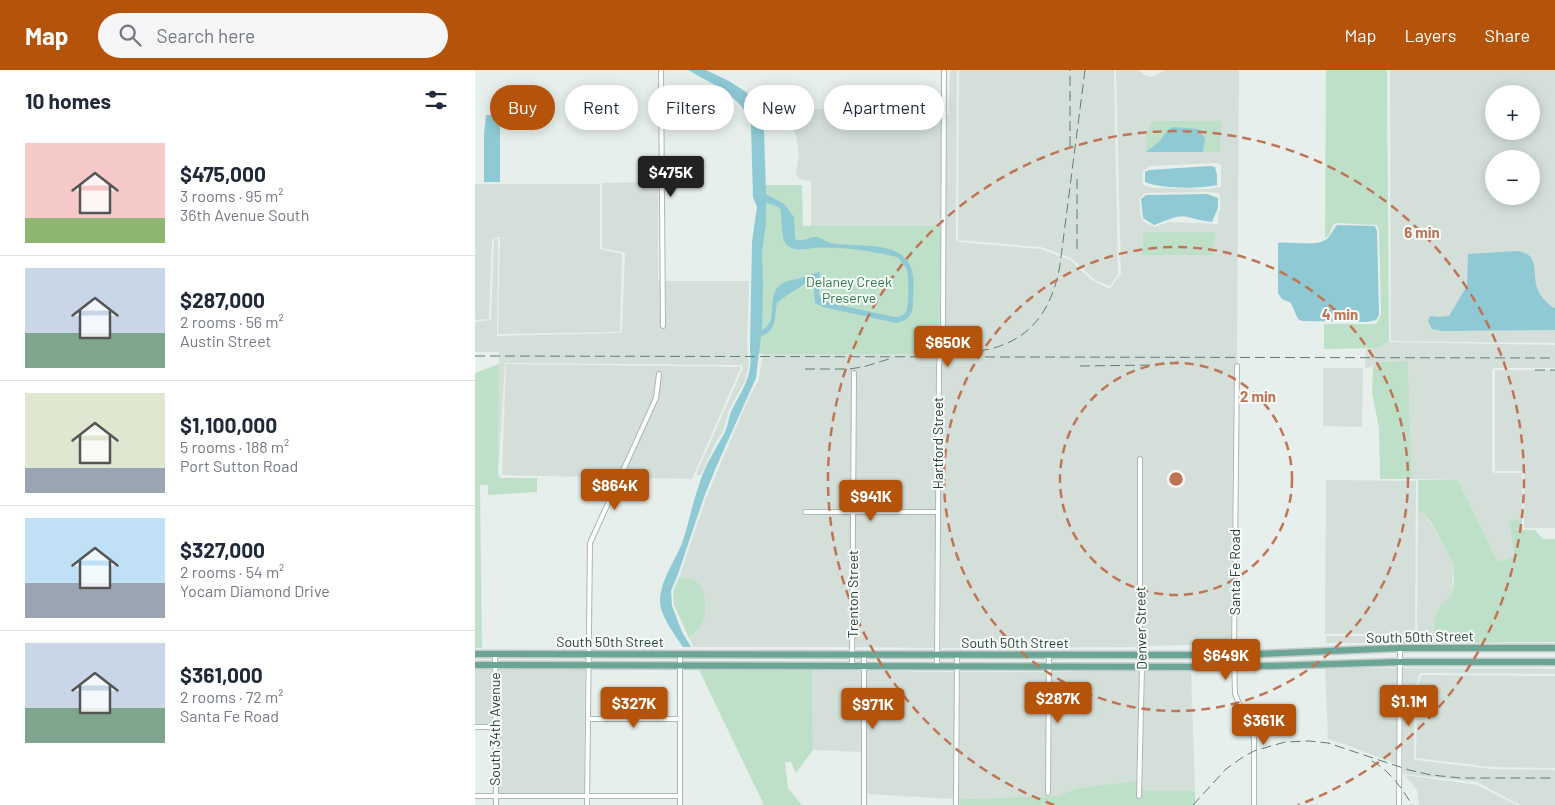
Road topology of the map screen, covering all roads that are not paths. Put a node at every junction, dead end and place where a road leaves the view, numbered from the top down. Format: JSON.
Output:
{"nodes":[{"id":1,"x":661,"y":70,"type":"edge"},
{"id":2,"x":944,"y":70,"type":"edge"},
{"id":3,"x":663,"y":326,"type":"dead end"},
{"id":4,"x":1237,"y":366,"type":"dead end"},
{"id":5,"x":855,"y":373,"type":"dead end"},
{"id":6,"x":659,"y":374,"type":"dead end"},
{"id":7,"x":1140,"y":459,"type":"dead end"},
{"id":8,"x":805,"y":512,"type":"dead end"},
{"id":9,"x":938,"y":512,"type":"junction"},
{"id":10,"x":853,"y":513,"type":"junction"},
{"id":11,"x":1400,"y":648,"type":"junction"},
{"id":12,"x":1555,"y":648,"type":"edge"},
{"id":13,"x":475,"y":654,"type":"edge"},
{"id":14,"x":495,"y":654,"type":"junction"},
{"id":15,"x":587,"y":654,"type":"junction"},
{"id":16,"x":680,"y":654,"type":"junction"},
{"id":17,"x":772,"y":654,"type":"junction"},
{"id":18,"x":853,"y":655,"type":"junction"},
{"id":19,"x":864,"y":655,"type":"junction"},
{"id":20,"x":938,"y":655,"type":"junction"},
{"id":21,"x":957,"y":655,"type":"junction"},
{"id":22,"x":1049,"y":655,"type":"junction"},
{"id":23,"x":1140,"y":655,"type":"junction"},
{"id":24,"x":1234,"y":655,"type":"junction"},
{"id":25,"x":1400,"y":662,"type":"junction"},
{"id":26,"x":1555,"y":662,"type":"edge"},
{"id":27,"x":475,"y":665,"type":"edge"},
{"id":28,"x":495,"y":665,"type":"junction"},
{"id":29,"x":588,"y":666,"type":"junction"},
{"id":30,"x":679,"y":666,"type":"junction"},
{"id":31,"x":772,"y":666,"type":"junction"},
{"id":32,"x":852,"y":666,"type":"junction"},
{"id":33,"x":864,"y":666,"type":"junction"},
{"id":34,"x":937,"y":666,"type":"junction"},
{"id":35,"x":957,"y":666,"type":"junction"},
{"id":36,"x":1049,"y":667,"type":"junction"},
{"id":37,"x":1142,"y":667,"type":"junction"},
{"id":38,"x":1234,"y":667,"type":"junction"},
{"id":39,"x":588,"y":719,"type":"junction"},
{"id":40,"x":679,"y":719,"type":"junction"},
{"id":41,"x":475,"y":727,"type":"edge"},
{"id":42,"x":494,"y":727,"type":"junction"},
{"id":43,"x":1048,"y":794,"type":"dead end"},
{"id":44,"x":475,"y":796,"type":"edge"},
{"id":45,"x":496,"y":796,"type":"junction"},
{"id":46,"x":680,"y":796,"type":"junction"},
{"id":47,"x":1139,"y":796,"type":"dead end"},
{"id":48,"x":587,"y":797,"type":"junction"},
{"id":49,"x":495,"y":805,"type":"edge"},
{"id":50,"x":587,"y":805,"type":"edge"},
{"id":51,"x":680,"y":805,"type":"edge"},
{"id":52,"x":864,"y":805,"type":"edge"},
{"id":53,"x":956,"y":805,"type":"edge"},
{"id":54,"x":1254,"y":805,"type":"edge"},
{"id":55,"x":1399,"y":805,"type":"edge"}],
"edges":[{"from":1,"to":3,"type":"street"},
{"from":2,"to":9,"type":"street","name":"Hartford Street"},
{"from":4,"to":24,"type":"street","name":"Santa Fe Road"},
{"from":5,"to":10,"type":"street","name":"Trenton Street"},
{"from":6,"to":15,"type":"street"},
{"from":7,"to":23,"type":"street","name":"Denver Street"},
{"from":8,"to":10,"type":"street"},
{"from":9,"to":10,"type":"street"},
{"from":9,"to":20,"type":"street","name":"Hartford Street"},
{"from":10,"to":18,"type":"street","name":"Trenton Street"},
{"from":11,"to":12,"type":"main road","name":"South 50th Street"},
{"from":11,"to":24,"type":"main road","name":"South 50th Street"},
{"from":11,"to":25,"type":"street"},
{"from":13,"to":14,"type":"main road","name":"South 50th Street"},
{"from":14,"to":15,"type":"main road","name":"South 50th Street"},
{"from":14,"to":28,"type":"street","name":"South 34th Avenue"},
{"from":15,"to":16,"type":"main road","name":"South 50th Street"},
{"from":15,"to":29,"type":"street"},
{"from":16,"to":17,"type":"main road","name":"South 50th Street"},
{"from":16,"to":30,"type":"street"},
{"from":17,"to":18,"type":"main road","name":"South 50th Street"},
{"from":17,"to":31,"type":"street"},
{"from":18,"to":19,"type":"main road","name":"South 50th Street"},
{"from":18,"to":32,"type":"street","name":"Trenton Street"},
{"from":19,"to":20,"type":"main road","name":"South 50th Street"},
{"from":19,"to":33,"type":"street","name":"Trenton Street"},
{"from":20,"to":21,"type":"main road","name":"South 50th Street"},
{"from":20,"to":34,"type":"street","name":"Hartford Street"},
{"from":21,"to":22,"type":"main road","name":"South 50th Street"},
{"from":21,"to":35,"type":"street"},
{"from":22,"to":23,"type":"main road","name":"South 50th Street"},
{"from":22,"to":36,"type":"street"},
{"from":23,"to":24,"type":"main road","name":"South 50th Street"},
{"from":23,"to":37,"type":"street","name":"Denver Street"},
{"from":24,"to":38,"type":"street","name":"Santa Fe Road"},
{"from":25,"to":26,"type":"main road","name":"South 50th Street"},
{"from":25,"to":38,"type":"main road","name":"South 50th Street"},
{"from":25,"to":55,"type":"street"},
{"from":27,"to":28,"type":"main road","name":"South 50th Street"},
{"from":28,"to":29,"type":"main road","name":"South 50th Street"},
{"from":28,"to":42,"type":"street","name":"South 34th Avenue"},
{"from":29,"to":30,"type":"main road","name":"South 50th Street"},
{"from":29,"to":39,"type":"street"},
{"from":30,"to":31,"type":"main road","name":"South 50th Street"},
{"from":30,"to":40,"type":"street"},
{"from":31,"to":32,"type":"main road","name":"South 50th Street"},
{"from":32,"to":33,"type":"main road","name":"South 50th Street"},
{"from":33,"to":34,"type":"main road","name":"South 50th Street"},
{"from":33,"to":52,"type":"street","name":"Trenton Street"},
{"from":34,"to":35,"type":"main road","name":"South 50th Street"},
{"from":35,"to":36,"type":"main road","name":"South 50th Street"},
{"from":35,"to":53,"type":"street"},
{"from":36,"to":37,"type":"main road","name":"South 50th Street"},
{"from":36,"to":43,"type":"street"},
{"from":37,"to":38,"type":"main road","name":"South 50th Street"},
{"from":37,"to":47,"type":"street","name":"Denver Street"},
{"from":38,"to":54,"type":"street","name":"Santa Fe Road"},
{"from":39,"to":40,"type":"street"},
{"from":39,"to":48,"type":"street"},
{"from":40,"to":46,"type":"street"},
{"from":41,"to":42,"type":"street"},
{"from":42,"to":45,"type":"street","name":"South 34th Avenue"},
{"from":44,"to":45,"type":"street"},
{"from":45,"to":48,"type":"street"},
{"from":45,"to":49,"type":"street","name":"South 34th Avenue"},
{"from":46,"to":48,"type":"street"},
{"from":46,"to":51,"type":"street"},
{"from":48,"to":50,"type":"street"}]}
